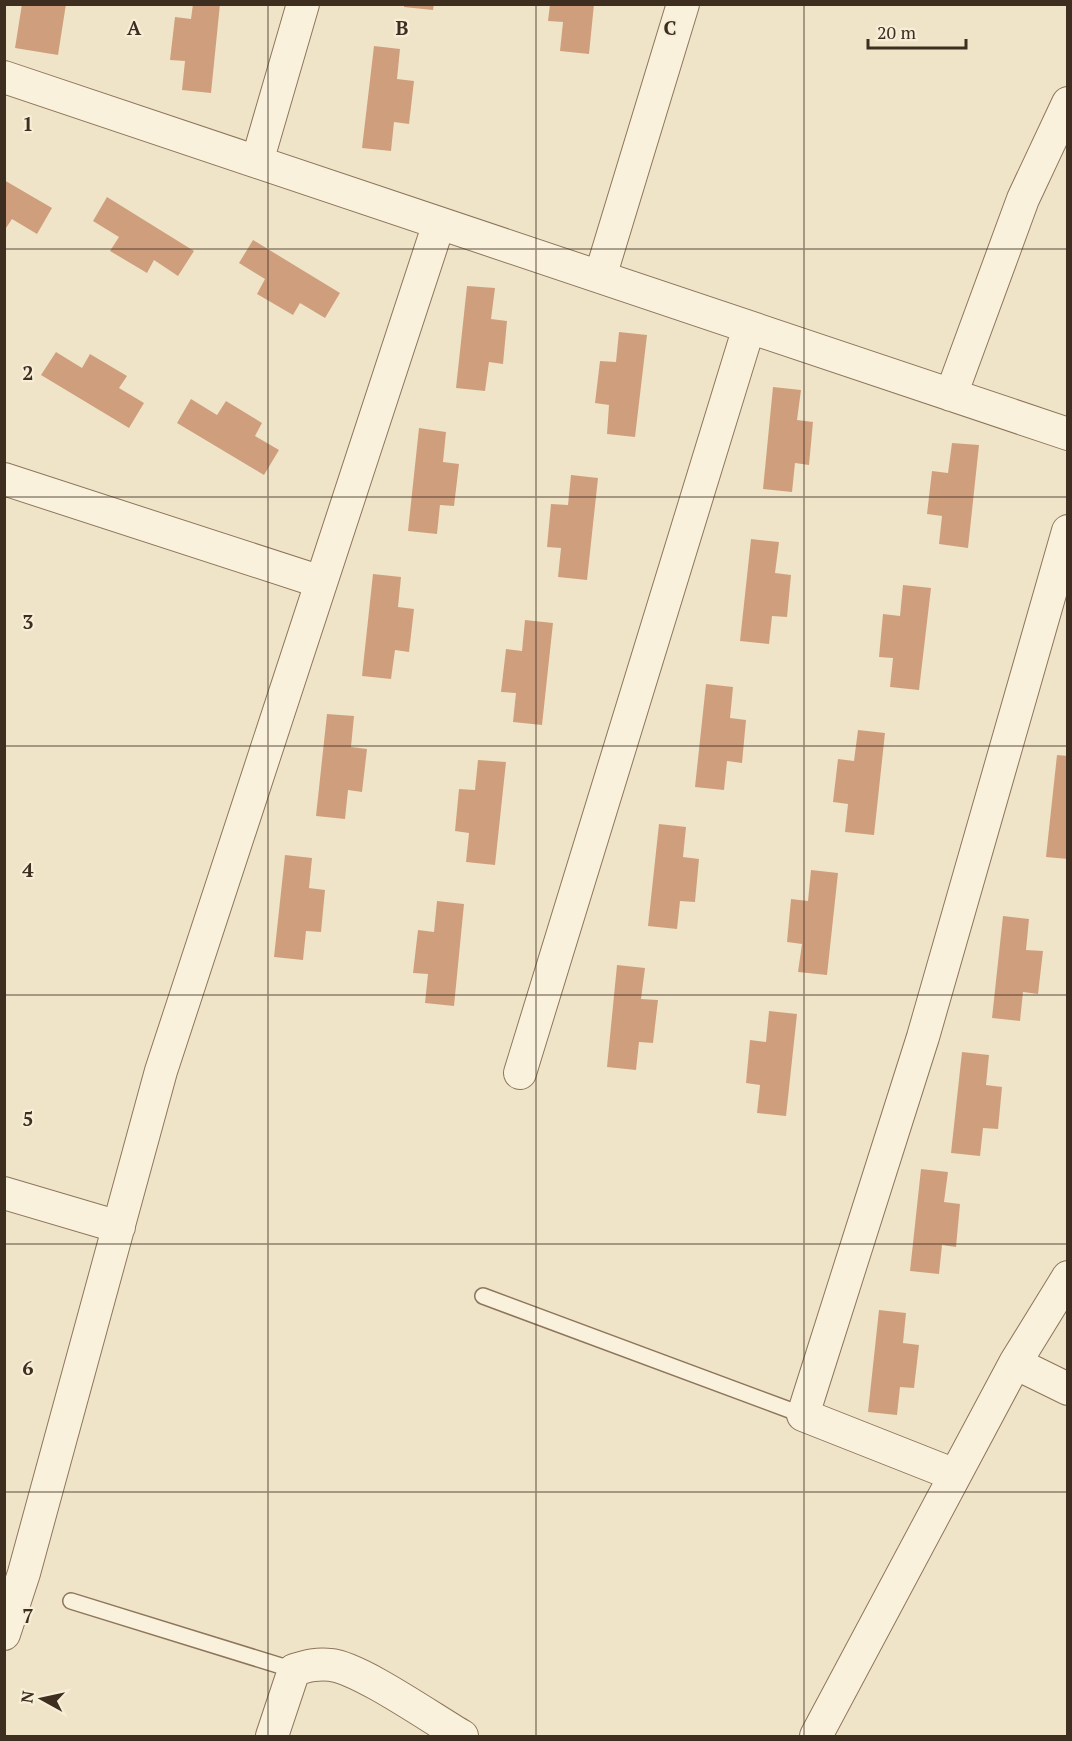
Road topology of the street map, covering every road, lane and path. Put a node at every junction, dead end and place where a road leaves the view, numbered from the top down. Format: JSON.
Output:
{"nodes":[{"id":1,"x":303,"y":4,"type":"edge"},
{"id":2,"x":682,"y":4,"type":"edge"},
{"id":3,"x":4,"y":77,"type":"edge"},
{"id":4,"x":1068,"y":103,"type":"edge"},
{"id":5,"x":257,"y":162,"type":"junction"},
{"id":6,"x":438,"y":223,"type":"junction"},
{"id":7,"x":600,"y":277,"type":"junction"},
{"id":8,"x":749,"y":327,"type":"junction"},
{"id":9,"x":951,"y":395,"type":"junction"},
{"id":10,"x":1068,"y":434,"type":"edge"},
{"id":11,"x":4,"y":479,"type":"edge"},
{"id":12,"x":1068,"y":531,"type":"edge"},
{"id":13,"x":321,"y":582,"type":"junction"},
{"id":14,"x":520,"y":1073,"type":"dead end"},
{"id":15,"x":4,"y":1193,"type":"edge"},
{"id":16,"x":119,"y":1227,"type":"junction"},
{"id":17,"x":1068,"y":1277,"type":"edge"},
{"id":18,"x":483,"y":1296,"type":"dead end"},
{"id":19,"x":1015,"y":1363,"type":"junction"},
{"id":20,"x":1068,"y":1389,"type":"edge"},
{"id":21,"x":803,"y":1415,"type":"junction"},
{"id":22,"x":955,"y":1475,"type":"junction"},
{"id":23,"x":71,"y":1601,"type":"dead end"},
{"id":24,"x":4,"y":1634,"type":"edge"},
{"id":25,"x":294,"y":1670,"type":"junction"},
{"id":26,"x":272,"y":1737,"type":"edge"},
{"id":27,"x":462,"y":1737,"type":"edge"},
{"id":28,"x":816,"y":1737,"type":"edge"}],
"edges":[{"from":1,"to":5,"type":"street"},
{"from":2,"to":7,"type":"street"},
{"from":3,"to":5,"type":"street"},
{"from":4,"to":9,"type":"street"},
{"from":5,"to":6,"type":"street"},
{"from":6,"to":7,"type":"street"},
{"from":6,"to":13,"type":"street"},
{"from":7,"to":8,"type":"street"},
{"from":8,"to":9,"type":"street"},
{"from":8,"to":14,"type":"street"},
{"from":9,"to":10,"type":"street"},
{"from":11,"to":13,"type":"street"},
{"from":12,"to":21,"type":"street"},
{"from":13,"to":16,"type":"street"},
{"from":15,"to":16,"type":"street"},
{"from":16,"to":24,"type":"street"},
{"from":17,"to":19,"type":"street"},
{"from":18,"to":21,"type":"lane"},
{"from":19,"to":20,"type":"street"},
{"from":19,"to":22,"type":"street"},
{"from":21,"to":22,"type":"street"},
{"from":22,"to":28,"type":"street"},
{"from":23,"to":25,"type":"lane"},
{"from":25,"to":26,"type":"street"},
{"from":25,"to":27,"type":"street"}]}
